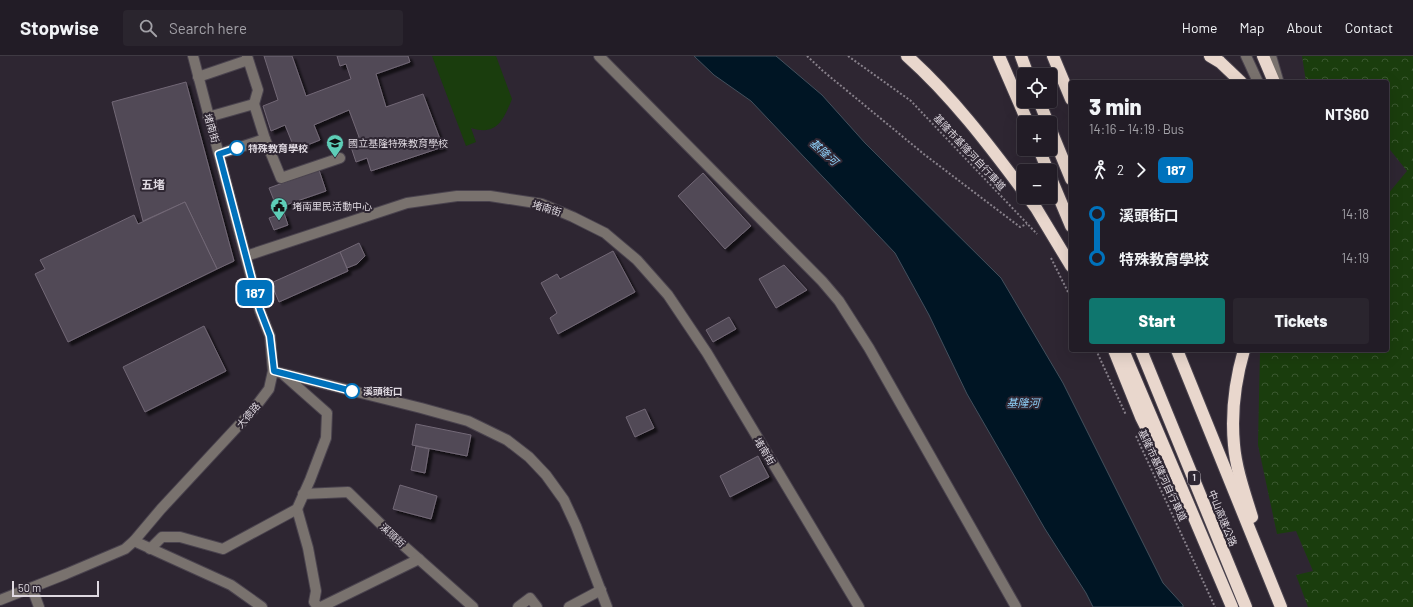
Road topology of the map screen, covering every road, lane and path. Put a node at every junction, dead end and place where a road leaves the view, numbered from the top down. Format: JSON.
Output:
{"nodes":[{"id":1,"x":192,"y":56,"type":"edge"},
{"id":2,"x":599,"y":56,"type":"edge"},
{"id":3,"x":807,"y":56,"type":"edge"},
{"id":4,"x":848,"y":56,"type":"edge"},
{"id":5,"x":907,"y":56,"type":"edge"},
{"id":6,"x":999,"y":56,"type":"edge"},
{"id":7,"x":1021,"y":56,"type":"edge"},
{"id":8,"x":1210,"y":56,"type":"edge"},
{"id":9,"x":1246,"y":56,"type":"edge"},
{"id":10,"x":1263,"y":56,"type":"edge"},
{"id":11,"x":1272,"y":56,"type":"edge"},
{"id":12,"x":248,"y":58,"type":"edge"},
{"id":13,"x":1055,"y":60,"type":"edge"},
{"id":14,"x":1025,"y":68,"type":"edge"},
{"id":15,"x":198,"y":77,"type":"junction"},
{"id":16,"x":1239,"y":80,"type":"edge"},
{"id":17,"x":1257,"y":80,"type":"edge"},
{"id":18,"x":1273,"y":80,"type":"edge"},
{"id":19,"x":1278,"y":80,"type":"edge"},
{"id":20,"x":1069,"y":81,"type":"edge"},
{"id":21,"x":1069,"y":94,"type":"edge"},
{"id":22,"x":254,"y":104,"type":"junction"},
{"id":23,"x":1025,"y":116,"type":"edge"},
{"id":24,"x":208,"y":117,"type":"junction"},
{"id":25,"x":265,"y":139,"type":"junction"},
{"id":26,"x":1057,"y":145,"type":"edge"},
{"id":27,"x":219,"y":154,"type":"junction"},
{"id":28,"x":340,"y":158,"type":"dead end"},
{"id":29,"x":1069,"y":174,"type":"edge"},
{"id":30,"x":1017,"y":182,"type":"edge"},
{"id":31,"x":1057,"y":193,"type":"edge"},
{"id":32,"x":1033,"y":204,"type":"edge"},
{"id":33,"x":1069,"y":221,"type":"edge"},
{"id":34,"x":1027,"y":224,"type":"junction"},
{"id":35,"x":1037,"y":234,"type":"dead end"},
{"id":36,"x":1048,"y":252,"type":"dead end"},
{"id":37,"x":246,"y":256,"type":"junction"},
{"id":38,"x":1069,"y":263,"type":"edge"},
{"id":39,"x":1069,"y":294,"type":"edge"},
{"id":40,"x":1097,"y":352,"type":"edge"},
{"id":41,"x":1115,"y":352,"type":"edge"},
{"id":42,"x":1124,"y":352,"type":"edge"},
{"id":43,"x":1142,"y":352,"type":"edge"},
{"id":44,"x":1178,"y":352,"type":"edge"},
{"id":45,"x":1243,"y":352,"type":"edge"},
{"id":46,"x":278,"y":372,"type":"junction"},
{"id":47,"x":1129,"y":421,"type":"dead end"},
{"id":48,"x":1136,"y":436,"type":"dead end"},
{"id":49,"x":303,"y":494,"type":"junction"},
{"id":50,"x":297,"y":509,"type":"junction"},
{"id":51,"x":134,"y":541,"type":"junction"},
{"id":52,"x":150,"y":549,"type":"junction"},
{"id":53,"x":1209,"y":553,"type":"junction"},
{"id":54,"x":419,"y":559,"type":"junction"},
{"id":55,"x":32,"y":588,"type":"junction"},
{"id":56,"x":601,"y":590,"type":"junction"},
{"id":57,"x":0,"y":600,"type":"edge"},
{"id":58,"x":39,"y":607,"type":"edge"},
{"id":59,"x":262,"y":607,"type":"edge"},
{"id":60,"x":318,"y":607,"type":"edge"},
{"id":61,"x":322,"y":607,"type":"edge"},
{"id":62,"x":473,"y":607,"type":"edge"},
{"id":63,"x":518,"y":607,"type":"edge"},
{"id":64,"x":537,"y":607,"type":"edge"},
{"id":65,"x":570,"y":607,"type":"edge"},
{"id":66,"x":607,"y":607,"type":"edge"},
{"id":67,"x":859,"y":607,"type":"edge"},
{"id":68,"x":1016,"y":607,"type":"edge"},
{"id":69,"x":1215,"y":607,"type":"edge"},
{"id":70,"x":1232,"y":607,"type":"edge"},
{"id":71,"x":1246,"y":607,"type":"edge"},
{"id":72,"x":1281,"y":607,"type":"edge"},
{"id":73,"x":1288,"y":607,"type":"edge"}],
"edges":[{"from":1,"to":15,"type":"street","name":"堵南街"},
{"from":2,"to":68,"type":"street"},
{"from":3,"to":34,"type":"path"},
{"from":4,"to":34,"type":"path","name":"基隆市基隆河自行車道"},
{"from":5,"to":30,"type":"highway"},
{"from":6,"to":23,"type":"highway"},
{"from":7,"to":14,"type":"highway"},
{"from":8,"to":16,"type":"highway"},
{"from":9,"to":17,"type":"street"},
{"from":10,"to":18,"type":"highway"},
{"from":11,"to":19,"type":"street"},
{"from":12,"to":15,"type":"street"},
{"from":12,"to":22,"type":"street"},
{"from":13,"to":20,"type":"highway"},
{"from":13,"to":21,"type":"highway"},
{"from":15,"to":24,"type":"street","name":"堵南街"},
{"from":22,"to":24,"type":"street"},
{"from":22,"to":25,"type":"street"},
{"from":24,"to":27,"type":"street","name":"堵南街"},
{"from":25,"to":27,"type":"street"},
{"from":25,"to":28,"type":"street"},
{"from":26,"to":29,"type":"highway"},
{"from":27,"to":37,"type":"street","name":"堵南街"},
{"from":31,"to":33,"type":"highway"},
{"from":32,"to":38,"type":"highway"},
{"from":34,"to":35,"type":"path","name":"基隆市基隆河自行車道"},
{"from":36,"to":39,"type":"path"},
{"from":37,"to":46,"type":"street","name":"大德路"},
{"from":37,"to":67,"type":"street","name":"堵南街"},
{"from":40,"to":47,"type":"path","name":"基隆市基隆河自行車道"},
{"from":41,"to":53,"type":"highway"},
{"from":42,"to":53,"type":"highway"},
{"from":43,"to":71,"type":"highway","name":"中山高速公路","number":"1"},
{"from":44,"to":72,"type":"highway","name":"中山高速公路"},
{"from":45,"to":73,"type":"highway"},
{"from":46,"to":49,"type":"street"},
{"from":46,"to":51,"type":"street","name":"大德路"},
{"from":46,"to":56,"type":"street"},
{"from":48,"to":69,"type":"path","name":"基隆市基隆河自行車道"},
{"from":49,"to":50,"type":"street"},
{"from":49,"to":54,"type":"street","name":"溪頭街"},
{"from":50,"to":52,"type":"street"},
{"from":50,"to":60,"type":"street"},
{"from":51,"to":52,"type":"street"},
{"from":51,"to":55,"type":"street","name":"大德路"},
{"from":52,"to":59,"type":"street"},
{"from":53,"to":70,"type":"highway"},
{"from":54,"to":61,"type":"street"},
{"from":54,"to":62,"type":"street","name":"溪頭街"},
{"from":55,"to":57,"type":"street","name":"大德路"},
{"from":55,"to":58,"type":"street"},
{"from":56,"to":65,"type":"street"},
{"from":56,"to":66,"type":"street"},
{"from":63,"to":64,"type":"street"}]}
